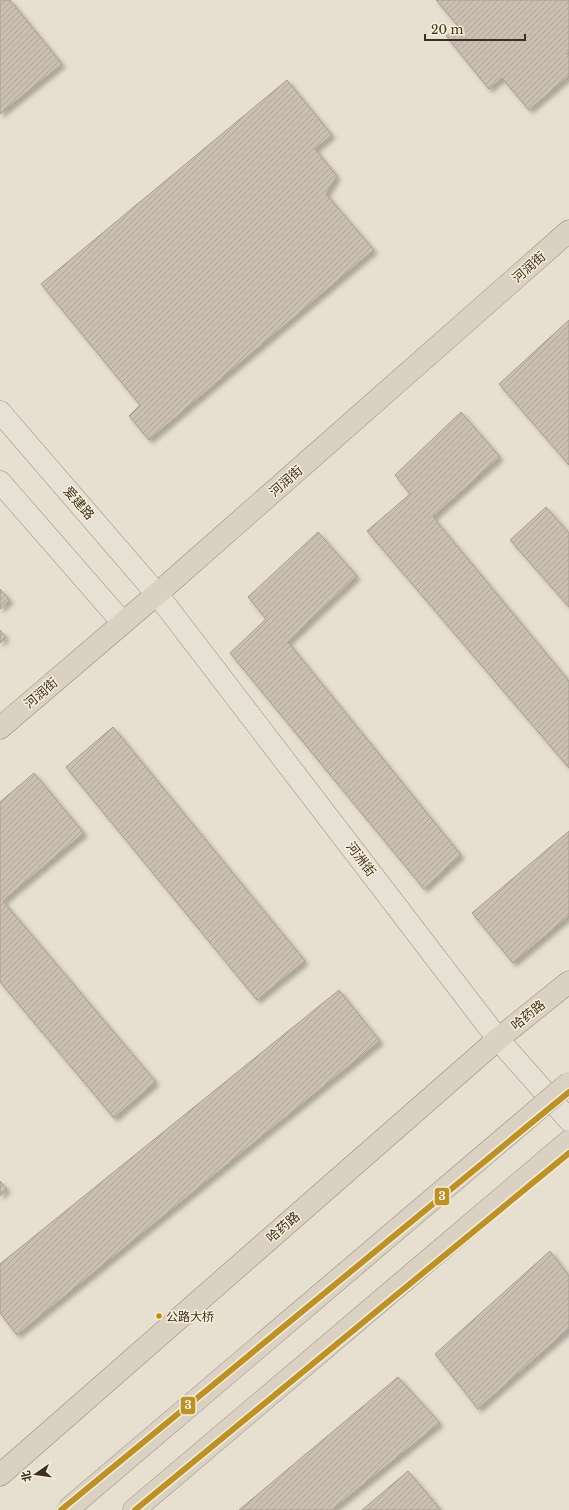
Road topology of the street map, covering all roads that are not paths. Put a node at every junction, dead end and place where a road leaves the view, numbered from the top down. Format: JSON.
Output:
{"nodes":[{"id":1,"x":569,"y":231,"type":"edge"},
{"id":2,"x":0,"y":412,"type":"edge"},
{"id":3,"x":0,"y":482,"type":"edge"},
{"id":4,"x":157,"y":594,"type":"junction"},
{"id":5,"x":123,"y":623,"type":"junction"},
{"id":6,"x":0,"y":728,"type":"edge"},
{"id":7,"x":569,"y":982,"type":"edge"},
{"id":8,"x":498,"y":1039,"type":"junction"},
{"id":9,"x":569,"y":1083,"type":"edge"},
{"id":10,"x":569,"y":1120,"type":"edge"},
{"id":11,"x":569,"y":1141,"type":"edge"},
{"id":12,"x":0,"y":1475,"type":"edge"},
{"id":13,"x":67,"y":1510,"type":"edge"},
{"id":14,"x":134,"y":1510,"type":"edge"}],
"edges":[{"from":1,"to":4,"type":"highway","name":"河润街"},
{"from":2,"to":4,"type":"main road","name":"爱建路"},
{"from":3,"to":5,"type":"main road"},
{"from":4,"to":5,"type":"highway","name":"河润街"},
{"from":4,"to":8,"type":"main road","name":"河洲街"},
{"from":5,"to":6,"type":"highway","name":"河润街"},
{"from":7,"to":8,"type":"highway","name":"哈药路"},
{"from":8,"to":10,"type":"main road","name":"河洲街"},
{"from":8,"to":12,"type":"highway","name":"哈药路"},
{"from":9,"to":13,"type":"highway","bridge":true},
{"from":11,"to":14,"type":"highway"}]}
